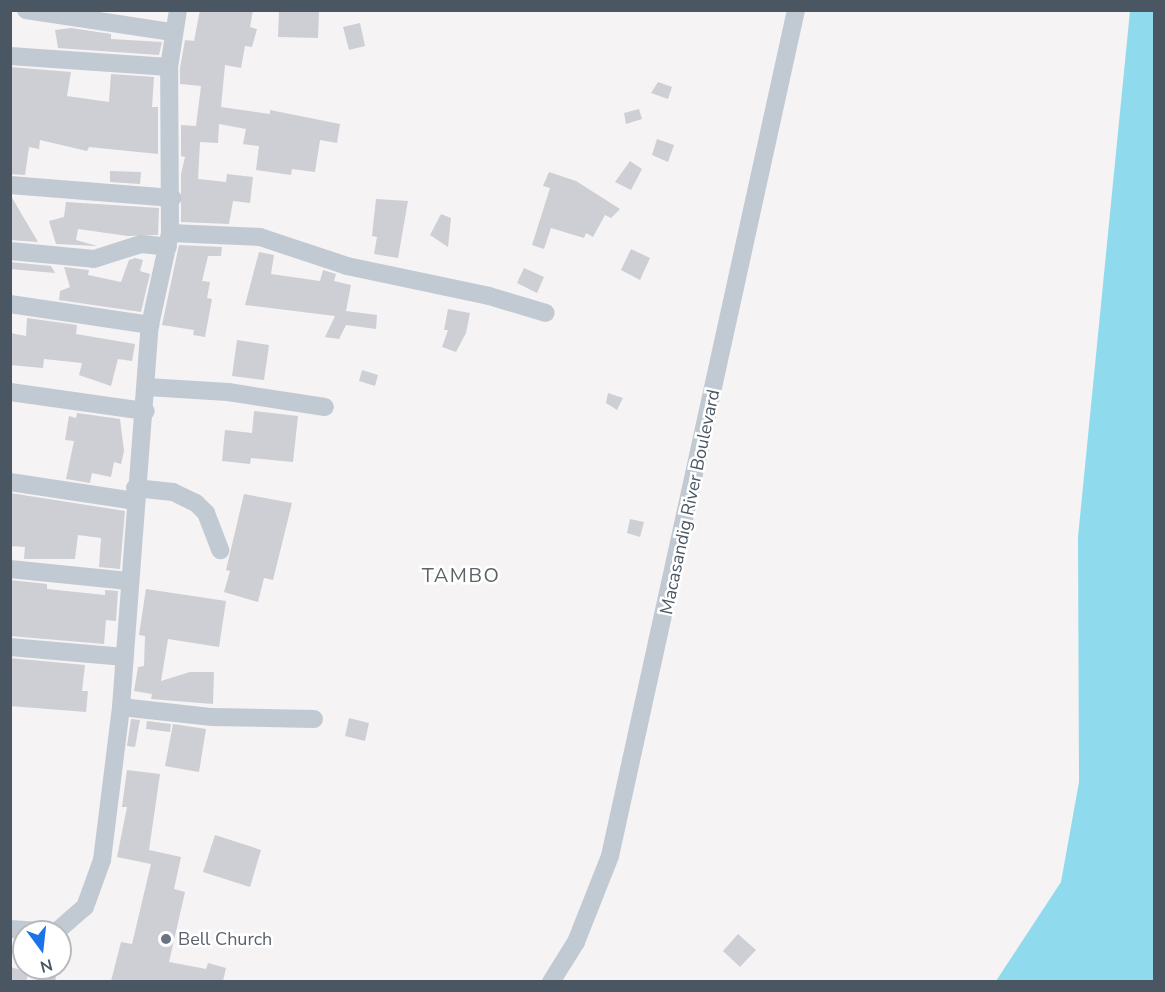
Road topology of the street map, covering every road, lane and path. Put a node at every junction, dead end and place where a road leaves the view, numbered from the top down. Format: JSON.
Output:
{"nodes":[{"id":1,"x":27,"y":10,"type":"edge"},
{"id":2,"x":178,"y":10,"type":"edge"},
{"id":3,"x":796,"y":10,"type":"edge"},
{"id":4,"x":172,"y":32,"type":"junction"},
{"id":5,"x":10,"y":56,"type":"edge"},
{"id":6,"x":169,"y":67,"type":"junction"},
{"id":7,"x":10,"y":185,"type":"edge"},
{"id":8,"x":172,"y":198,"type":"junction"},
{"id":9,"x":169,"y":240,"type":"junction"},
{"id":10,"x":10,"y":251,"type":"edge"},
{"id":11,"x":10,"y":304,"type":"edge"},
{"id":12,"x":546,"y":313,"type":"dead end"},
{"id":13,"x":150,"y":325,"type":"junction"},
{"id":14,"x":147,"y":387,"type":"junction"},
{"id":15,"x":10,"y":392,"type":"edge"},
{"id":16,"x":325,"y":407,"type":"dead end"},
{"id":17,"x":146,"y":411,"type":"junction"},
{"id":18,"x":10,"y":482,"type":"edge"},
{"id":19,"x":135,"y":495,"type":"junction"},
{"id":20,"x":220,"y":550,"type":"dead end"},
{"id":21,"x":10,"y":569,"type":"edge"},
{"id":22,"x":128,"y":581,"type":"junction"},
{"id":23,"x":10,"y":647,"type":"edge"},
{"id":24,"x":125,"y":657,"type":"junction"},
{"id":25,"x":121,"y":708,"type":"junction"},
{"id":26,"x":314,"y":719,"type":"dead end"},
{"id":27,"x":70,"y":920,"type":"edge"},
{"id":28,"x":551,"y":981,"type":"edge"}],
"edges":[{"from":1,"to":4,"type":"street"},
{"from":2,"to":4,"type":"street"},
{"from":3,"to":28,"type":"street","name":"Macasandig River Boulevard"},
{"from":4,"to":6,"type":"street"},
{"from":5,"to":6,"type":"street"},
{"from":6,"to":8,"type":"street"},
{"from":7,"to":8,"type":"street"},
{"from":8,"to":9,"type":"street"},
{"from":9,"to":10,"type":"street"},
{"from":9,"to":12,"type":"street"},
{"from":9,"to":13,"type":"street"},
{"from":11,"to":13,"type":"street"},
{"from":13,"to":14,"type":"street"},
{"from":14,"to":16,"type":"street"},
{"from":14,"to":17,"type":"street"},
{"from":15,"to":17,"type":"street"},
{"from":17,"to":19,"type":"street"},
{"from":18,"to":19,"type":"street"},
{"from":19,"to":20,"type":"street"},
{"from":19,"to":22,"type":"street"},
{"from":21,"to":22,"type":"street"},
{"from":22,"to":24,"type":"street"},
{"from":23,"to":24,"type":"street"},
{"from":24,"to":25,"type":"street"},
{"from":25,"to":26,"type":"street"},
{"from":25,"to":27,"type":"street"}]}
